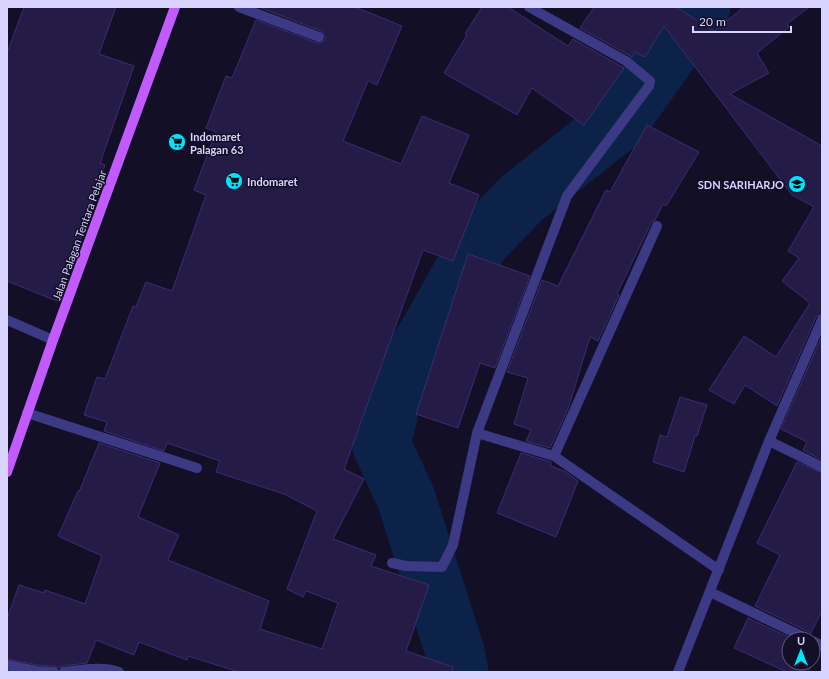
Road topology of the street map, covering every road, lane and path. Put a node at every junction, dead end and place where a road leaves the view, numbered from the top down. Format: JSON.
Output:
{"nodes":[{"id":1,"x":175,"y":7,"type":"edge"},
{"id":2,"x":239,"y":7,"type":"edge"},
{"id":3,"x":529,"y":7,"type":"edge"},
{"id":4,"x":319,"y":37,"type":"dead end"},
{"id":5,"x":656,"y":226,"type":"dead end"},
{"id":6,"x":7,"y":320,"type":"edge"},
{"id":7,"x":822,"y":320,"type":"edge"},
{"id":8,"x":53,"y":340,"type":"junction"},
{"id":9,"x":27,"y":413,"type":"junction"},
{"id":10,"x":477,"y":433,"type":"junction"},
{"id":11,"x":769,"y":441,"type":"junction"},
{"id":12,"x":554,"y":456,"type":"junction"},
{"id":13,"x":822,"y":467,"type":"edge"},
{"id":14,"x":197,"y":468,"type":"dead end"},
{"id":15,"x":7,"y":472,"type":"edge"},
{"id":16,"x":392,"y":563,"type":"dead end"},
{"id":17,"x":719,"y":570,"type":"junction"},
{"id":18,"x":710,"y":592,"type":"junction"},
{"id":19,"x":791,"y":631,"type":"edge"},
{"id":20,"x":7,"y":665,"type":"edge"},
{"id":21,"x":54,"y":672,"type":"edge"},
{"id":22,"x":64,"y":672,"type":"edge"},
{"id":23,"x":119,"y":672,"type":"edge"},
{"id":24,"x":678,"y":672,"type":"edge"}],
"edges":[{"from":1,"to":8,"type":"main road","name":"Jalan Palagan Tentara Pelajar"},
{"from":2,"to":4,"type":"street"},
{"from":3,"to":10,"type":"street"},
{"from":5,"to":12,"type":"street"},
{"from":6,"to":8,"type":"street"},
{"from":7,"to":11,"type":"street"},
{"from":8,"to":9,"type":"main road","name":"Jalan Palagan Tentara Pelajar"},
{"from":9,"to":14,"type":"street"},
{"from":9,"to":15,"type":"main road","name":"Jalan Palagan Tentara Pelajar"},
{"from":10,"to":12,"type":"street"},
{"from":10,"to":16,"type":"street"},
{"from":11,"to":13,"type":"street"},
{"from":11,"to":17,"type":"street"},
{"from":12,"to":17,"type":"street"},
{"from":17,"to":18,"type":"street"},
{"from":18,"to":19,"type":"street"},
{"from":18,"to":24,"type":"street"},
{"from":20,"to":21,"type":"street"},
{"from":22,"to":23,"type":"street"}]}
